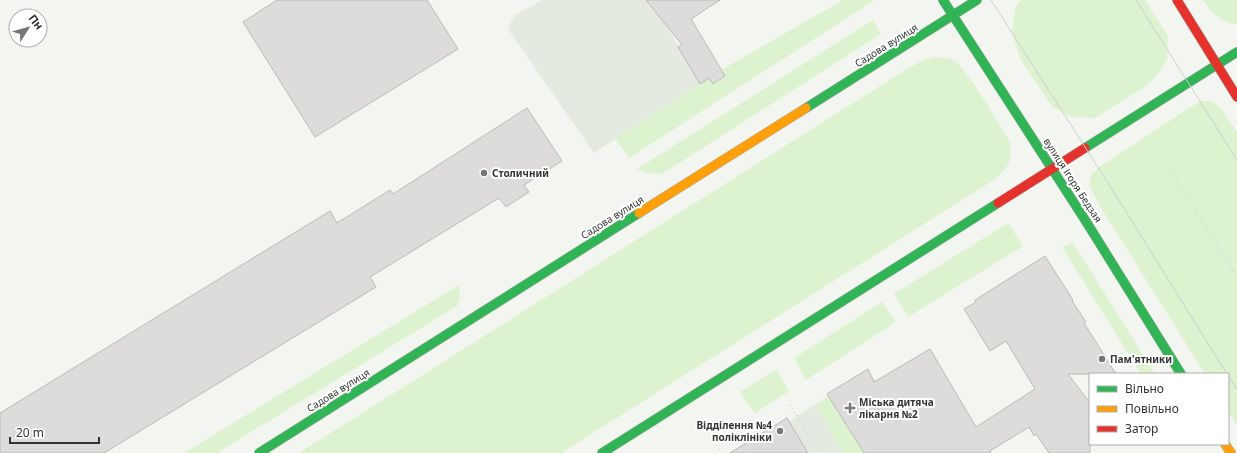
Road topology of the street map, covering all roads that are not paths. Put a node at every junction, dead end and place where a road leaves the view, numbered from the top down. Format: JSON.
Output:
{"nodes":[{"id":1,"x":943,"y":0,"type":"edge"},
{"id":2,"x":977,"y":0,"type":"edge"},
{"id":3,"x":1177,"y":0,"type":"edge"},
{"id":4,"x":953,"y":15,"type":"junction"},
{"id":5,"x":1237,"y":52,"type":"edge"},
{"id":6,"x":1217,"y":65,"type":"junction"},
{"id":7,"x":1237,"y":97,"type":"edge"},
{"id":8,"x":1052,"y":169,"type":"junction"},
{"id":9,"x":1180,"y":373,"type":"edge"},
{"id":10,"x":259,"y":453,"type":"edge"},
{"id":11,"x":602,"y":453,"type":"edge"}],
"edges":[{"from":1,"to":4,"type":"main road","name":"вулиця Ігоря Бедзая"},
{"from":2,"to":4,"type":"main road","name":"Садова вулиця"},
{"from":3,"to":6,"type":"main road"},
{"from":4,"to":8,"type":"main road","name":"вулиця Ігоря Бедзая"},
{"from":4,"to":10,"type":"main road","name":"Садова вулиця"},
{"from":5,"to":6,"type":"main road"},
{"from":6,"to":7,"type":"main road"},
{"from":6,"to":8,"type":"main road"},
{"from":8,"to":9,"type":"main road","name":"вулиця Ігоря Бедзая"},
{"from":8,"to":11,"type":"main road"}]}
